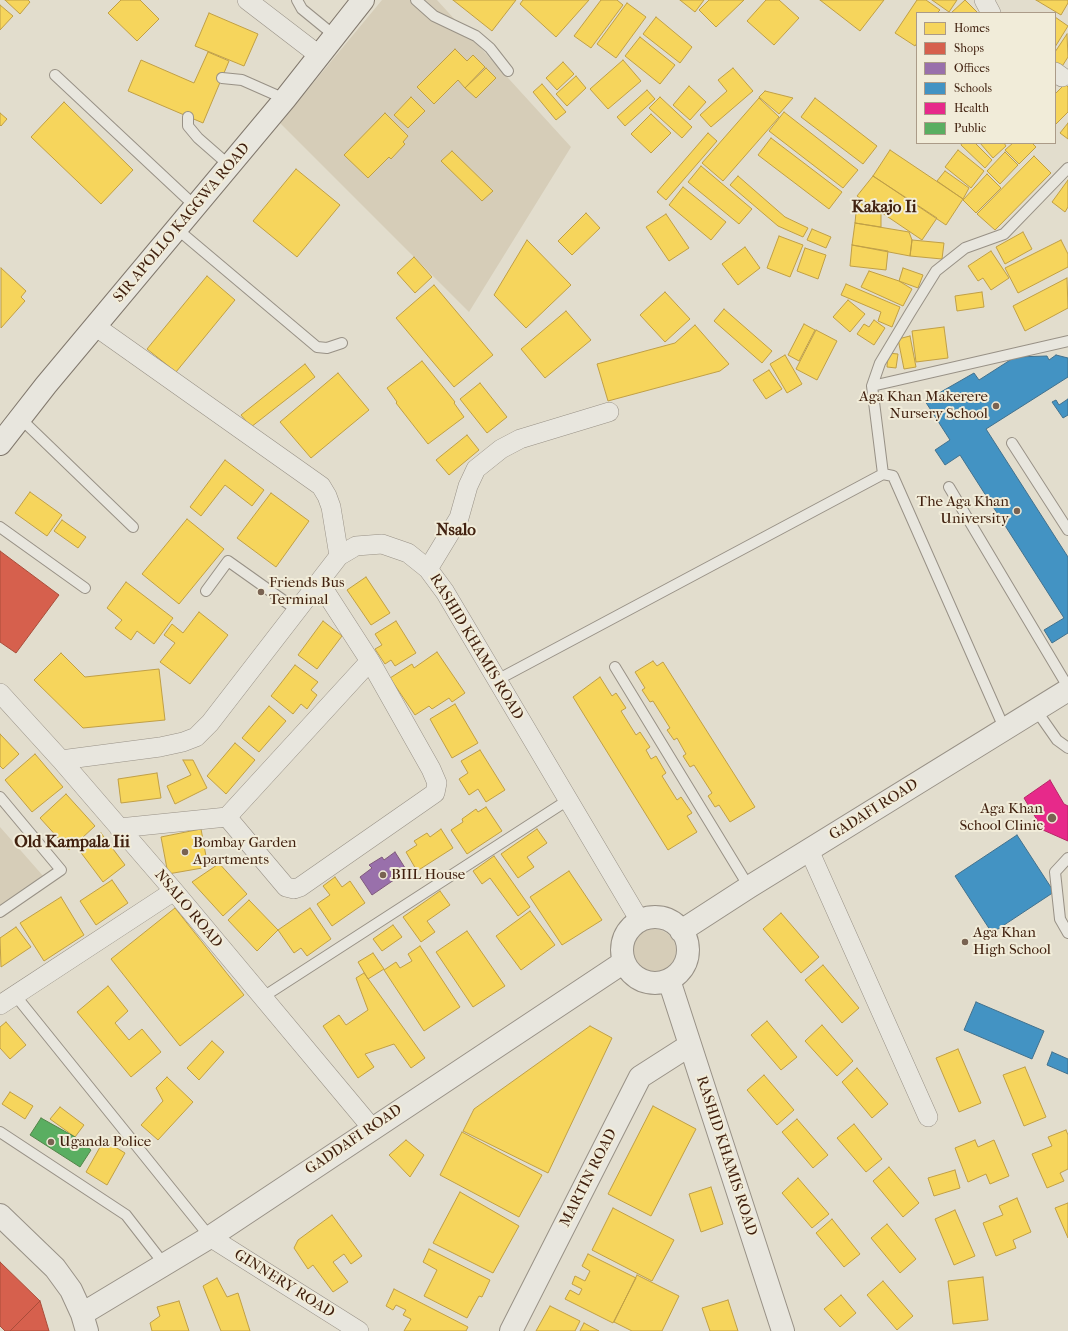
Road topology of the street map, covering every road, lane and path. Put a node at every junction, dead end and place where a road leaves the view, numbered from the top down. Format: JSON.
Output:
{"nodes":[{"id":1,"x":247,"y":0,"type":"edge"},
{"id":2,"x":297,"y":0,"type":"edge"},
{"id":3,"x":363,"y":0,"type":"edge"},
{"id":4,"x":416,"y":0,"type":"edge"},
{"id":5,"x":984,"y":0,"type":"edge"},
{"id":6,"x":990,"y":12,"type":"edge"},
{"id":7,"x":335,"y":36,"type":"junction"},
{"id":8,"x":320,"y":56,"type":"junction"},
{"id":9,"x":508,"y":71,"type":"dead end"},
{"id":10,"x":55,"y":75,"type":"dead end"},
{"id":11,"x":222,"y":78,"type":"dead end"},
{"id":12,"x":285,"y":100,"type":"junction"},
{"id":13,"x":188,"y":117,"type":"dead end"},
{"id":14,"x":230,"y":166,"type":"junction"},
{"id":15,"x":1068,"y":168,"type":"edge"},
{"id":16,"x":196,"y":207,"type":"junction"},
{"id":17,"x":177,"y":229,"type":"junction"},
{"id":18,"x":96,"y":326,"type":"junction"},
{"id":19,"x":1068,"y":341,"type":"edge"},
{"id":20,"x":342,"y":343,"type":"dead end"},
{"id":21,"x":872,"y":386,"type":"junction"},
{"id":22,"x":609,"y":412,"type":"dead end"},
{"id":23,"x":20,"y":418,"type":"junction"},
{"id":24,"x":1012,"y":443,"type":"dead end"},
{"id":25,"x":0,"y":444,"type":"edge"},
{"id":26,"x":883,"y":474,"type":"junction"},
{"id":27,"x":949,"y":487,"type":"dead end"},
{"id":28,"x":0,"y":527,"type":"edge"},
{"id":29,"x":133,"y":527,"type":"dead end"},
{"id":30,"x":1068,"y":530,"type":"edge"},
{"id":31,"x":339,"y":556,"type":"junction"},
{"id":32,"x":428,"y":569,"type":"junction"},
{"id":33,"x":319,"y":582,"type":"junction"},
{"id":34,"x":84,"y":588,"type":"dead end"},
{"id":35,"x":206,"y":590,"type":"dead end"},
{"id":36,"x":297,"y":610,"type":"junction"},
{"id":37,"x":370,"y":661,"type":"junction"},
{"id":38,"x":614,"y":668,"type":"dead end"},
{"id":39,"x":497,"y":680,"type":"junction"},
{"id":40,"x":1068,"y":687,"type":"edge"},
{"id":41,"x":1068,"y":690,"type":"edge"},
{"id":42,"x":0,"y":693,"type":"edge"},
{"id":43,"x":1036,"y":710,"type":"junction"},
{"id":44,"x":1004,"y":730,"type":"junction"},
{"id":45,"x":1068,"y":748,"type":"edge"},
{"id":46,"x":61,"y":760,"type":"junction"},
{"id":47,"x":0,"y":797,"type":"edge"},
{"id":48,"x":568,"y":800,"type":"junction"},
{"id":49,"x":227,"y":817,"type":"junction"},
{"id":50,"x":119,"y":828,"type":"junction"},
{"id":51,"x":809,"y":850,"type":"junction"},
{"id":52,"x":1068,"y":858,"type":"edge"},
{"id":53,"x":749,"y":886,"type":"junction"},
{"id":54,"x":174,"y":891,"type":"junction"},
{"id":55,"x":0,"y":912,"type":"edge"},
{"id":56,"x":640,"y":921,"type":"junction"},
{"id":57,"x":681,"y":931,"type":"junction"},
{"id":58,"x":1068,"y":933,"type":"edge"},
{"id":59,"x":624,"y":962,"type":"junction"},
{"id":60,"x":669,"y":980,"type":"junction"},
{"id":61,"x":263,"y":997,"type":"junction"},
{"id":62,"x":7,"y":1000,"type":"edge"},
{"id":63,"x":690,"y":1045,"type":"junction"},
{"id":64,"x":928,"y":1117,"type":"dead end"},
{"id":65,"x":372,"y":1128,"type":"junction"},
{"id":66,"x":0,"y":1132,"type":"edge"},
{"id":67,"x":0,"y":1215,"type":"edge"},
{"id":68,"x":210,"y":1237,"type":"junction"},
{"id":69,"x":164,"y":1264,"type":"junction"},
{"id":70,"x":85,"y":1322,"type":"edge"},
{"id":71,"x":359,"y":1331,"type":"edge"},
{"id":72,"x":511,"y":1331,"type":"edge"},
{"id":73,"x":783,"y":1331,"type":"edge"}],
"edges":[{"from":1,"to":8,"type":"street"},
{"from":2,"to":7,"type":"lane"},
{"from":3,"to":7,"type":"street","name":"SIR APOLLO KAGGWA ROAD"},
{"from":4,"to":9,"type":"lane"},
{"from":5,"to":6,"type":"street"},
{"from":7,"to":8,"type":"street","name":"SIR APOLLO KAGGWA ROAD"},
{"from":8,"to":12,"type":"street","name":"SIR APOLLO KAGGWA ROAD"},
{"from":10,"to":16,"type":"lane"},
{"from":11,"to":12,"type":"lane"},
{"from":12,"to":14,"type":"street","name":"SIR APOLLO KAGGWA ROAD"},
{"from":13,"to":14,"type":"lane"},
{"from":14,"to":16,"type":"street","name":"SIR APOLLO KAGGWA ROAD"},
{"from":15,"to":21,"type":"lane"},
{"from":16,"to":17,"type":"street","name":"SIR APOLLO KAGGWA ROAD"},
{"from":17,"to":18,"type":"street","name":"SIR APOLLO KAGGWA ROAD"},
{"from":17,"to":20,"type":"lane"},
{"from":18,"to":23,"type":"street","name":"SIR APOLLO KAGGWA ROAD"},
{"from":18,"to":31,"type":"street"},
{"from":19,"to":21,"type":"lane"},
{"from":21,"to":26,"type":"lane"},
{"from":22,"to":32,"type":"street"},
{"from":23,"to":25,"type":"street","name":"SIR APOLLO KAGGWA ROAD"},
{"from":23,"to":29,"type":"lane"},
{"from":24,"to":30,"type":"lane"},
{"from":26,"to":39,"type":"lane"},
{"from":26,"to":44,"type":"lane"},
{"from":27,"to":40,"type":"lane"},
{"from":28,"to":34,"type":"lane"},
{"from":31,"to":32,"type":"street","name":"RASHID KHAMIS ROAD"},
{"from":31,"to":33,"type":"street","name":"RASHID KHAMIS ROAD"},
{"from":32,"to":39,"type":"street","name":"RASHID KHAMIS ROAD"},
{"from":33,"to":36,"type":"street","name":"RASHID KHAMIS ROAD"},
{"from":33,"to":37,"type":"street"},
{"from":35,"to":36,"type":"lane"},
{"from":36,"to":46,"type":"street","name":"RASHID KHAMIS ROAD"},
{"from":37,"to":49,"type":"street"},
{"from":37,"to":49,"type":"street"},
{"from":38,"to":53,"type":"lane"},
{"from":39,"to":48,"type":"street","name":"RASHID KHAMIS ROAD"},
{"from":41,"to":43,"type":"street","name":"GADAFI ROAD"},
{"from":42,"to":46,"type":"street","name":"NSALO ROAD"},
{"from":43,"to":44,"type":"street","name":"GADAFI ROAD"},
{"from":43,"to":45,"type":"lane"},
{"from":44,"to":51,"type":"street","name":"GADAFI ROAD"},
{"from":46,"to":50,"type":"street","name":"NSALO ROAD"},
{"from":47,"to":55,"type":"lane"},
{"from":48,"to":56,"type":"street","name":"RASHID KHAMIS ROAD"},
{"from":48,"to":61,"type":"lane"},
{"from":49,"to":50,"type":"street"},
{"from":50,"to":54,"type":"street","name":"NSALO ROAD"},
{"from":51,"to":53,"type":"street","name":"GADAFI ROAD"},
{"from":51,"to":64,"type":"street"},
{"from":52,"to":58,"type":"lane"},
{"from":53,"to":57,"type":"street","name":"GADAFI ROAD"},
{"from":54,"to":61,"type":"street","name":"NSALO ROAD"},
{"from":54,"to":62,"type":"street"},
{"from":56,"to":57,"type":"street"},
{"from":56,"to":59,"type":"street"},
{"from":57,"to":60,"type":"street"},
{"from":59,"to":60,"type":"street"},
{"from":59,"to":65,"type":"street","name":"GADDAFI ROAD"},
{"from":60,"to":63,"type":"street","name":"RASHID KHAMIS ROAD"},
{"from":61,"to":65,"type":"street","name":"NSALO ROAD"},
{"from":62,"to":68,"type":"lane"},
{"from":63,"to":72,"type":"street","name":"MARTIN ROAD"},
{"from":63,"to":73,"type":"street","name":"RASHID KHAMIS ROAD"},
{"from":65,"to":68,"type":"street","name":"GADDAFI ROAD"},
{"from":66,"to":69,"type":"lane"},
{"from":67,"to":70,"type":"street"},
{"from":68,"to":69,"type":"street","name":"GADDAFI ROAD"},
{"from":68,"to":71,"type":"street","name":"GINNERY ROAD"},
{"from":69,"to":70,"type":"street","name":"GADDAFI ROAD"}]}
